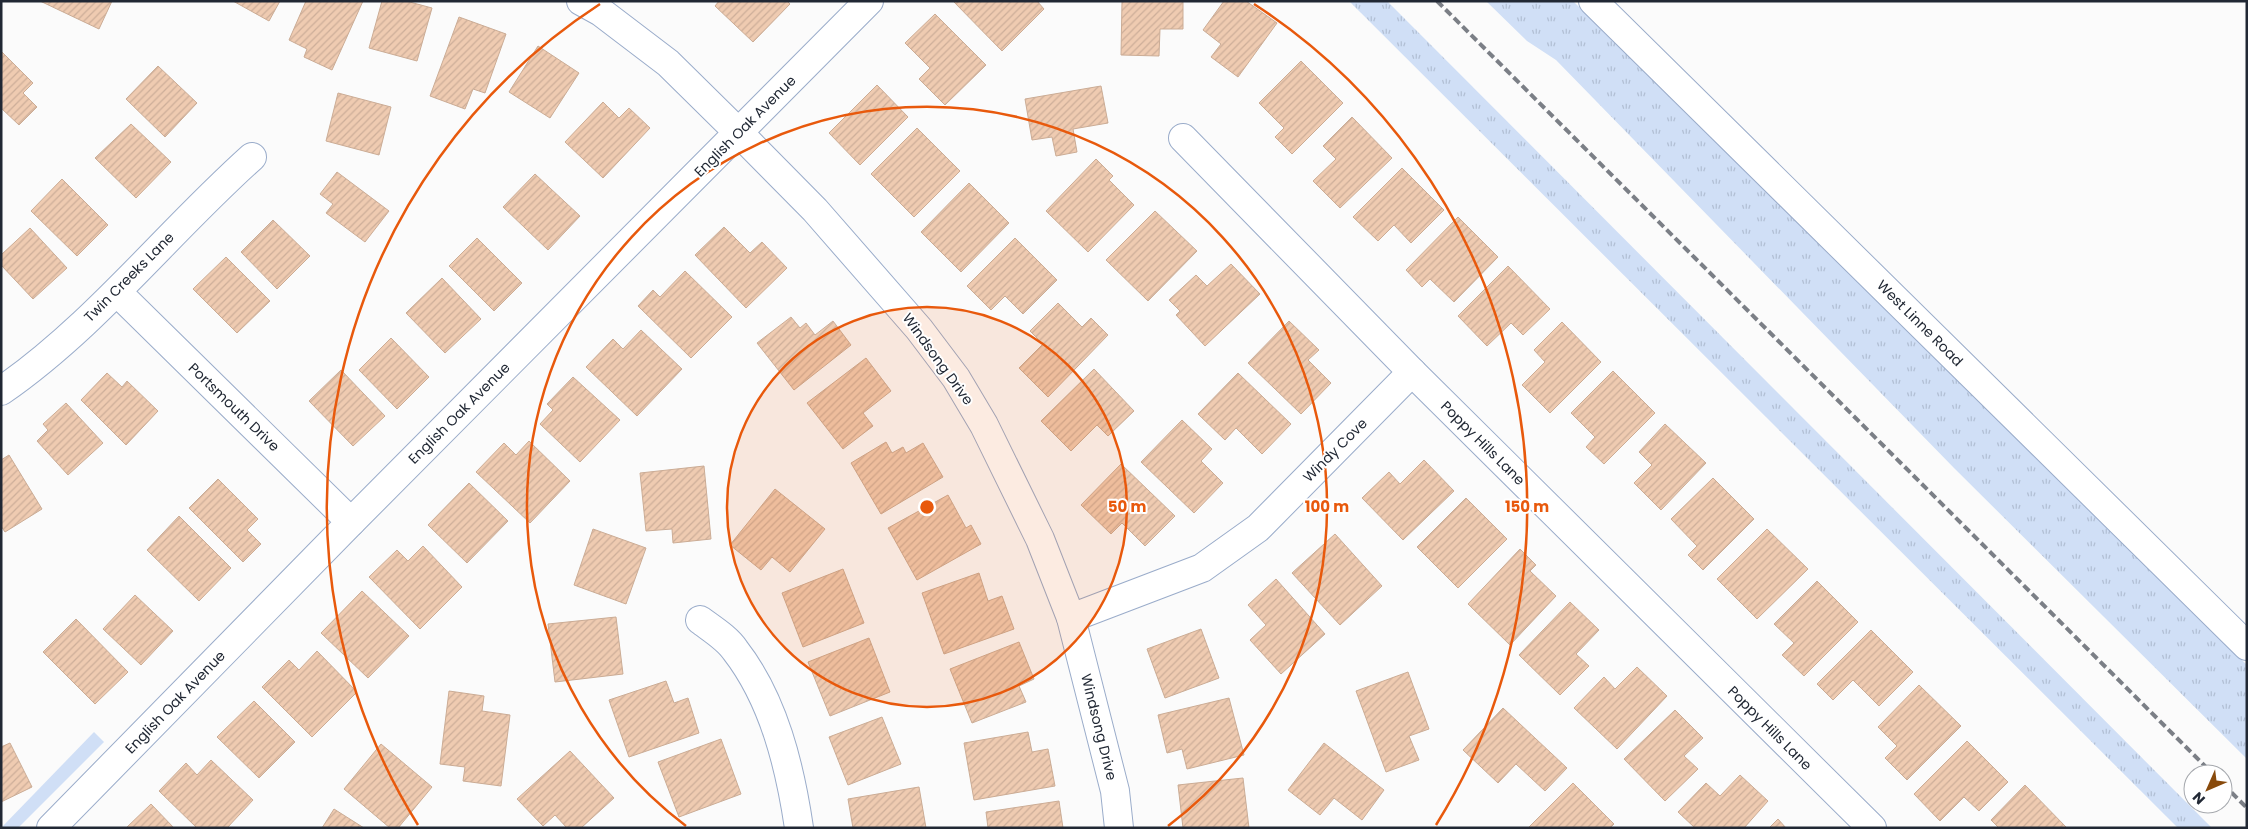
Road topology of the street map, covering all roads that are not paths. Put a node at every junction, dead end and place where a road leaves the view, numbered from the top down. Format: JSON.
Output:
{"nodes":[{"id":1,"x":581,"y":1,"type":"edge"},
{"id":2,"x":869,"y":1,"type":"edge"},
{"id":3,"x":1593,"y":1,"type":"edge"},
{"id":4,"x":738,"y":132,"type":"junction"},
{"id":5,"x":1183,"y":138,"type":"dead end"},
{"id":6,"x":252,"y":157,"type":"dead end"},
{"id":7,"x":117,"y":292,"type":"junction"},
{"id":8,"x":1412,"y":372,"type":"junction"},
{"id":9,"x":1,"y":391,"type":"edge"},
{"id":10,"x":351,"y":522,"type":"junction"},
{"id":11,"x":1071,"y":618,"type":"junction"},
{"id":12,"x":700,"y":620,"type":"dead end"},
{"id":13,"x":2247,"y":646,"type":"edge"},
{"id":14,"x":51,"y":828,"type":"edge"},
{"id":15,"x":799,"y":828,"type":"edge"},
{"id":16,"x":1119,"y":828,"type":"edge"},
{"id":17,"x":1872,"y":828,"type":"edge"}],
"edges":[{"from":1,"to":4,"type":"street","name":"Windsong Drive"},
{"from":2,"to":4,"type":"street","name":"English Oak Avenue"},
{"from":3,"to":13,"type":"street","name":"West Linne Road"},
{"from":4,"to":10,"type":"street","name":"English Oak Avenue"},
{"from":4,"to":11,"type":"street","name":"Windsong Drive"},
{"from":5,"to":8,"type":"street","name":"Poppy Hills Lane"},
{"from":6,"to":7,"type":"street","name":"Twin Creeks Lane"},
{"from":7,"to":9,"type":"street","name":"Twin Creeks Lane"},
{"from":7,"to":10,"type":"street","name":"Portsmouth Drive"},
{"from":8,"to":11,"type":"street","name":"Windy Cove"},
{"from":8,"to":17,"type":"street","name":"Poppy Hills Lane"},
{"from":10,"to":14,"type":"street","name":"English Oak Avenue"},
{"from":11,"to":16,"type":"street","name":"Windsong Drive"},
{"from":12,"to":15,"type":"street"}]}
